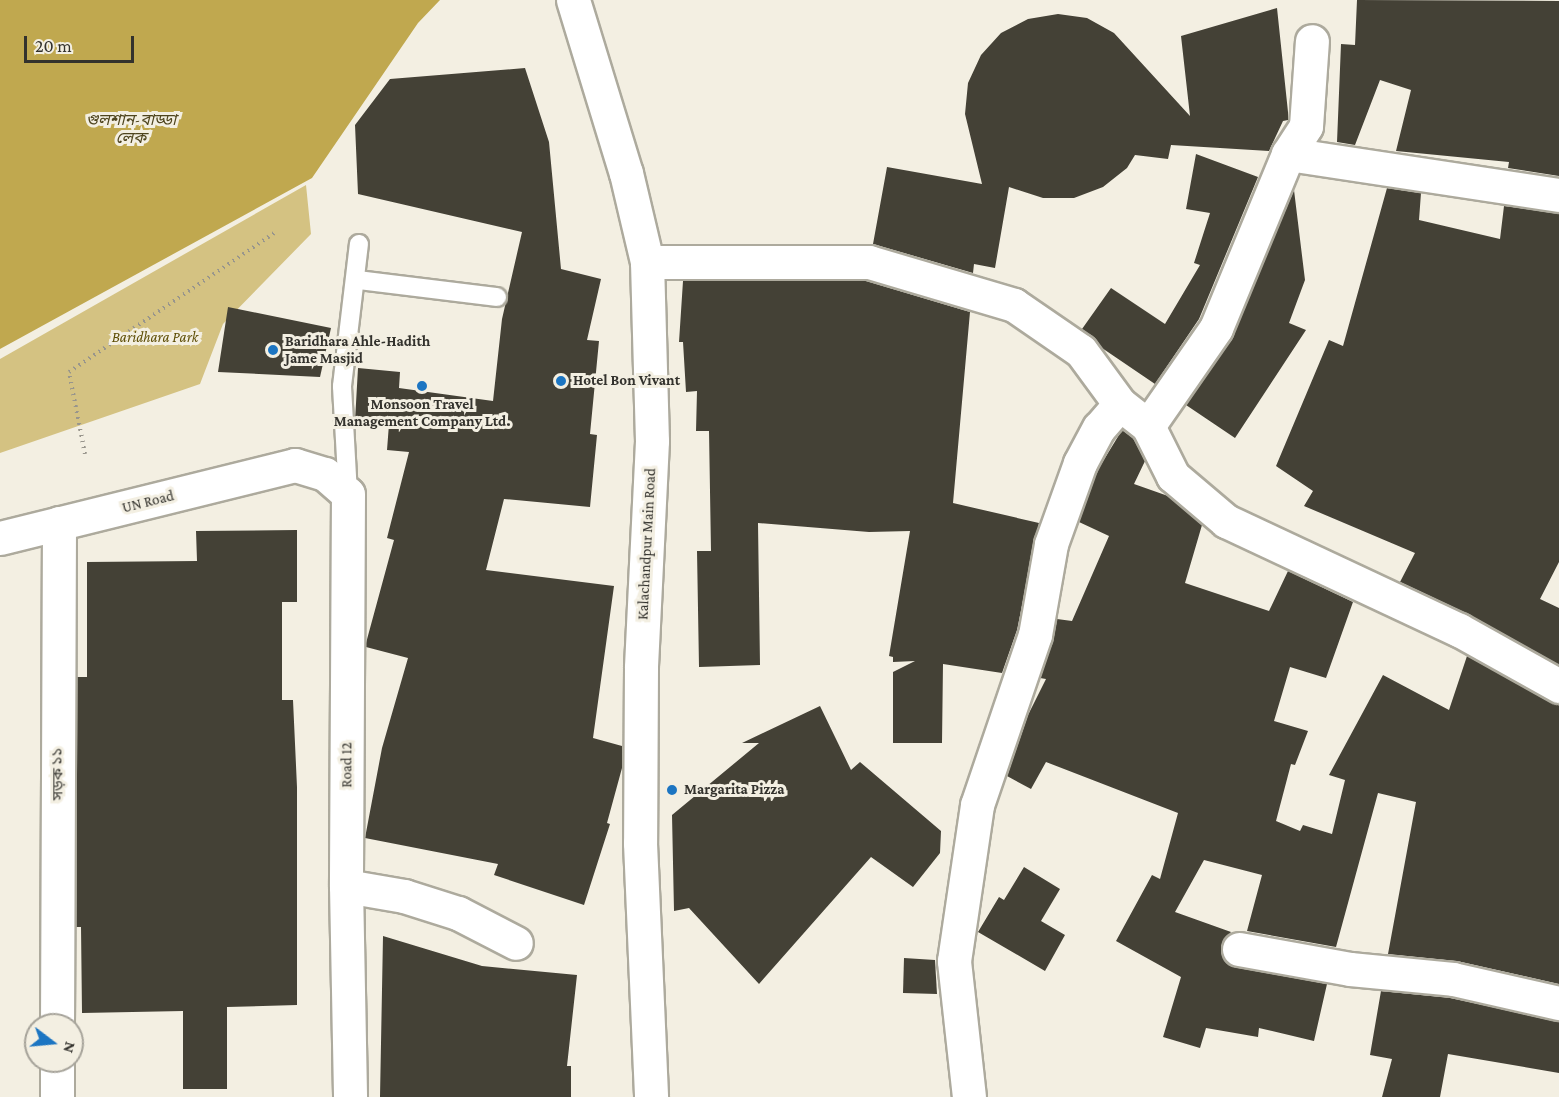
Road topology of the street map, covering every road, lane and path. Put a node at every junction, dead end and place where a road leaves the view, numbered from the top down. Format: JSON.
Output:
{"nodes":[{"id":1,"x":573,"y":0,"type":"edge"},
{"id":2,"x":1312,"y":41,"type":"dead end"},
{"id":3,"x":1288,"y":154,"type":"junction"},
{"id":4,"x":1559,"y":195,"type":"edge"},
{"id":5,"x":277,"y":231,"type":"dead end"},
{"id":6,"x":359,"y":244,"type":"dead end"},
{"id":7,"x":647,"y":262,"type":"junction"},
{"id":8,"x":358,"y":280,"type":"junction"},
{"id":9,"x":497,"y":297,"type":"dead end"},
{"id":10,"x":1120,"y":404,"type":"junction"},
{"id":11,"x":1148,"y":426,"type":"junction"},
{"id":12,"x":85,"y":454,"type":"dead end"},
{"id":13,"x":348,"y":494,"type":"junction"},
{"id":14,"x":59,"y":523,"type":"junction"},
{"id":15,"x":0,"y":538,"type":"edge"},
{"id":16,"x":1559,"y":686,"type":"edge"},
{"id":17,"x":346,"y":886,"type":"junction"},
{"id":18,"x":516,"y":943,"type":"dead end"},
{"id":19,"x":1239,"y":949,"type":"dead end"},
{"id":20,"x":1559,"y":1003,"type":"edge"},
{"id":21,"x":57,"y":1013,"type":"edge"},
{"id":22,"x":57,"y":1073,"type":"edge"},
{"id":23,"x":57,"y":1097,"type":"edge"},
{"id":24,"x":350,"y":1097,"type":"edge"},
{"id":25,"x":651,"y":1097,"type":"edge"},
{"id":26,"x":969,"y":1097,"type":"edge"}],
"edges":[{"from":1,"to":7,"type":"street","name":"Kalachandpur Main Road"},
{"from":2,"to":3,"type":"street"},
{"from":3,"to":4,"type":"street"},
{"from":3,"to":11,"type":"street"},
{"from":5,"to":12,"type":"path"},
{"from":6,"to":8,"type":"lane"},
{"from":7,"to":10,"type":"street"},
{"from":7,"to":25,"type":"street","name":"Kalachandpur Main Road"},
{"from":8,"to":9,"type":"lane"},
{"from":8,"to":13,"type":"lane"},
{"from":10,"to":11,"type":"street"},
{"from":10,"to":26,"type":"street"},
{"from":11,"to":16,"type":"street"},
{"from":13,"to":14,"type":"street","name":"UN Road"},
{"from":13,"to":17,"type":"street","name":"Road 12"},
{"from":14,"to":15,"type":"street","name":"UN Road"},
{"from":14,"to":21,"type":"street","name":"সড়ক ১১"},
{"from":17,"to":18,"type":"street"},
{"from":17,"to":24,"type":"street","name":"Road 12"},
{"from":19,"to":20,"type":"street"},
{"from":22,"to":23,"type":"street"}]}
